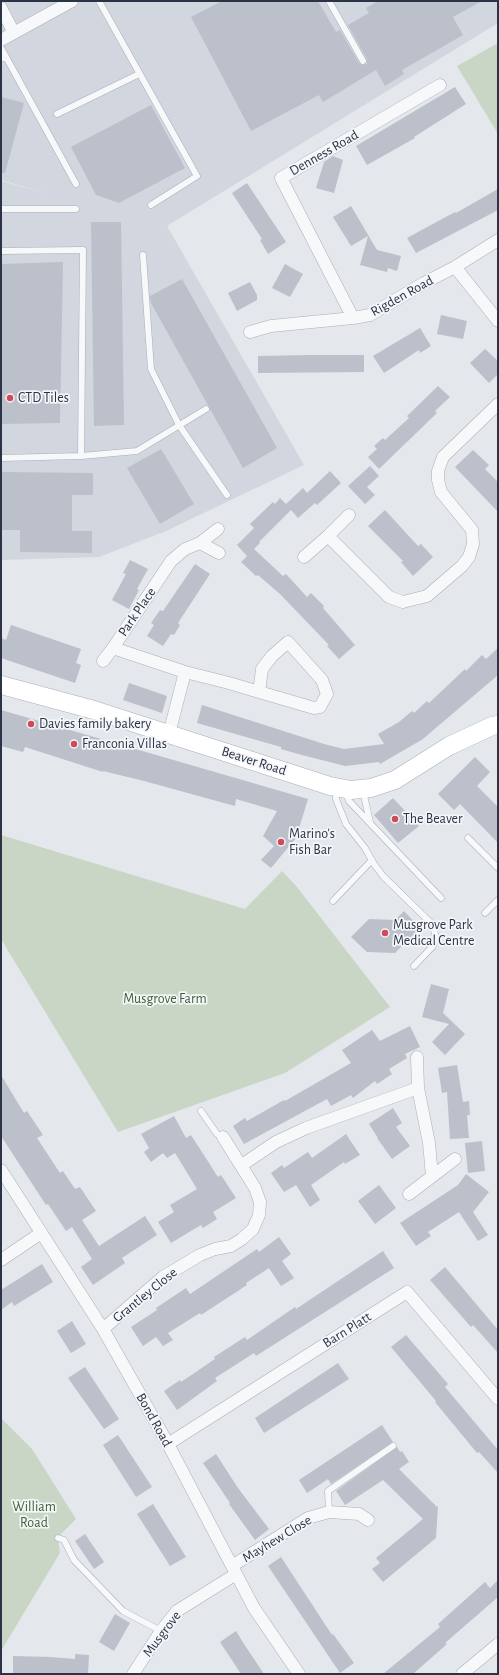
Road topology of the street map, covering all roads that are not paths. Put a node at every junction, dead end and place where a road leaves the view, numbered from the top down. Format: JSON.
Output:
{"nodes":[{"id":1,"x":99,"y":1,"type":"edge"},
{"id":2,"x":329,"y":1,"type":"edge"},
{"id":3,"x":62,"y":3,"type":"edge"},
{"id":4,"x":1,"y":8,"type":"edge"},
{"id":5,"x":14,"y":33,"type":"junction"},
{"id":6,"x":1,"y":40,"type":"edge"},
{"id":7,"x":1,"y":48,"type":"edge"},
{"id":8,"x":3,"y":58,"type":"edge"},
{"id":9,"x":363,"y":61,"type":"dead end"},
{"id":10,"x":139,"y":74,"type":"junction"},
{"id":11,"x":440,"y":84,"type":"dead end"},
{"id":12,"x":57,"y":114,"type":"dead end"},
{"id":13,"x":76,"y":184,"type":"dead end"},
{"id":14,"x":151,"y":205,"type":"dead end"},
{"id":15,"x":76,"y":208,"type":"dead end"},
{"id":16,"x":1,"y":209,"type":"edge"},
{"id":17,"x":498,"y":240,"type":"edge"},
{"id":18,"x":1,"y":251,"type":"edge"},
{"id":19,"x":143,"y":255,"type":"dead end"},
{"id":20,"x":455,"y":267,"type":"junction"},
{"id":21,"x":353,"y":318,"type":"junction"},
{"id":22,"x":498,"y":322,"type":"edge"},
{"id":23,"x":250,"y":332,"type":"dead end"},
{"id":24,"x":498,"y":404,"type":"edge"},
{"id":25,"x":206,"y":409,"type":"dead end"},
{"id":26,"x":179,"y":426,"type":"junction"},
{"id":27,"x":81,"y":456,"type":"junction"},
{"id":28,"x":1,"y":458,"type":"edge"},
{"id":29,"x":226,"y":496,"type":"dead end"},
{"id":30,"x":349,"y":515,"type":"dead end"},
{"id":31,"x":218,"y":529,"type":"dead end"},
{"id":32,"x":328,"y":536,"type":"junction"},
{"id":33,"x":200,"y":543,"type":"junction"},
{"id":34,"x":219,"y":553,"type":"dead end"},
{"id":35,"x":304,"y":557,"type":"dead end"},
{"id":36,"x":113,"y":648,"type":"junction"},
{"id":37,"x":103,"y":661,"type":"dead end"},
{"id":38,"x":185,"y":672,"type":"junction"},
{"id":39,"x":1,"y":685,"type":"edge"},
{"id":40,"x":259,"y":692,"type":"junction"},
{"id":41,"x":498,"y":725,"type":"edge"},
{"id":42,"x":169,"y":734,"type":"junction"},
{"id":43,"x":340,"y":787,"type":"junction"},
{"id":44,"x":363,"y":789,"type":"junction"},
{"id":45,"x":370,"y":822,"type":"junction"},
{"id":46,"x":468,"y":838,"type":"dead end"},
{"id":47,"x":372,"y":860,"type":"junction"},
{"id":48,"x":498,"y":868,"type":"edge"},
{"id":49,"x":441,"y":898,"type":"dead end"},
{"id":50,"x":498,"y":900,"type":"edge"},
{"id":51,"x":333,"y":901,"type":"dead end"},
{"id":52,"x":485,"y":913,"type":"dead end"},
{"id":53,"x":414,"y":966,"type":"dead end"},
{"id":54,"x":417,"y":1057,"type":"dead end"},
{"id":55,"x":418,"y":1088,"type":"junction"},
{"id":56,"x":201,"y":1111,"type":"dead end"},
{"id":57,"x":223,"y":1137,"type":"joint"},
{"id":58,"x":455,"y":1159,"type":"dead end"},
{"id":59,"x":242,"y":1165,"type":"junction"},
{"id":60,"x":1,"y":1170,"type":"edge"},
{"id":61,"x":432,"y":1176,"type":"junction"},
{"id":62,"x":409,"y":1194,"type":"dead end"},
{"id":63,"x":41,"y":1233,"type":"junction"},
{"id":64,"x":1,"y":1260,"type":"edge"},
{"id":65,"x":103,"y":1329,"type":"junction"},
{"id":66,"x":498,"y":1399,"type":"edge"},
{"id":67,"x":168,"y":1444,"type":"junction"},
{"id":68,"x":393,"y":1446,"type":"dead end"},
{"id":69,"x":329,"y":1512,"type":"junction"},
{"id":70,"x":368,"y":1520,"type":"dead end"},
{"id":71,"x":58,"y":1538,"type":"dead end"},
{"id":72,"x":234,"y":1570,"type":"junction"},
{"id":73,"x":161,"y":1631,"type":"junction"},
{"id":74,"x":498,"y":1644,"type":"edge"},
{"id":75,"x":133,"y":1674,"type":"edge"},
{"id":76,"x":299,"y":1674,"type":"edge"},
{"id":77,"x":462,"y":1674,"type":"edge"}],
"edges":[{"from":1,"to":10,"type":"lane"},
{"from":2,"to":9,"type":"lane"},
{"from":3,"to":5,"type":"street"},
{"from":4,"to":5,"type":"street"},
{"from":5,"to":6,"type":"street"},
{"from":7,"to":8,"type":"lane"},
{"from":8,"to":13,"type":"lane"},
{"from":10,"to":12,"type":"lane"},
{"from":10,"to":14,"type":"lane"},
{"from":11,"to":21,"type":"street","name":"Denness Road"},
{"from":15,"to":16,"type":"lane"},
{"from":17,"to":20,"type":"street","name":"Rigden Road"},
{"from":18,"to":27,"type":"lane"},
{"from":19,"to":26,"type":"lane"},
{"from":20,"to":21,"type":"street","name":"Rigden Road"},
{"from":20,"to":22,"type":"street"},
{"from":21,"to":23,"type":"street","name":"Rigden Road"},
{"from":24,"to":32,"type":"street"},
{"from":25,"to":26,"type":"lane"},
{"from":26,"to":27,"type":"lane"},
{"from":26,"to":29,"type":"lane"},
{"from":27,"to":28,"type":"lane"},
{"from":30,"to":32,"type":"street"},
{"from":31,"to":33,"type":"street","name":"Park Place"},
{"from":32,"to":35,"type":"street"},
{"from":33,"to":34,"type":"street"},
{"from":33,"to":36,"type":"street","name":"Park Place"},
{"from":36,"to":37,"type":"street"},
{"from":36,"to":38,"type":"street","name":"Park Place"},
{"from":38,"to":40,"type":"street","name":"Park Place"},
{"from":38,"to":42,"type":"street"},
{"from":39,"to":42,"type":"main road","name":"Beaver Road"},
{"from":40,"to":40,"type":"street","name":"Park Place"},
{"from":41,"to":44,"type":"main road","name":"Beaver Road"},
{"from":42,"to":43,"type":"main road","name":"Beaver Road"},
{"from":43,"to":44,"type":"main road","name":"Beaver Road"},
{"from":43,"to":45,"type":"lane"},
{"from":43,"to":47,"type":"lane"},
{"from":44,"to":45,"type":"lane"},
{"from":45,"to":49,"type":"lane"},
{"from":46,"to":48,"type":"lane"},
{"from":47,"to":51,"type":"lane"},
{"from":47,"to":53,"type":"lane"},
{"from":50,"to":52,"type":"lane"},
{"from":54,"to":55,"type":"street"},
{"from":55,"to":59,"type":"street"},
{"from":55,"to":61,"type":"street"},
{"from":56,"to":57,"type":"lane"},
{"from":57,"to":59,"type":"street","name":"Grantley Close"},
{"from":58,"to":61,"type":"street"},
{"from":59,"to":65,"type":"street","name":"Grantley Close"},
{"from":60,"to":63,"type":"street","name":"Bond Road"},
{"from":61,"to":62,"type":"street"},
{"from":63,"to":64,"type":"street"},
{"from":63,"to":65,"type":"street","name":"Bond Road"},
{"from":65,"to":67,"type":"street","name":"Bond Road"},
{"from":66,"to":67,"type":"street","name":"Barn Platt"},
{"from":67,"to":72,"type":"street","name":"Bond Road"},
{"from":68,"to":69,"type":"lane"},
{"from":69,"to":70,"type":"street","name":"Mayhew Close"},
{"from":69,"to":72,"type":"street","name":"Mayhew Close"},
{"from":71,"to":73,"type":"lane"},
{"from":72,"to":73,"type":"street","name":"Musgrove"},
{"from":72,"to":76,"type":"street","name":"Bond Road"},
{"from":73,"to":75,"type":"street","name":"Musgrove"},
{"from":74,"to":77,"type":"street"}]}
